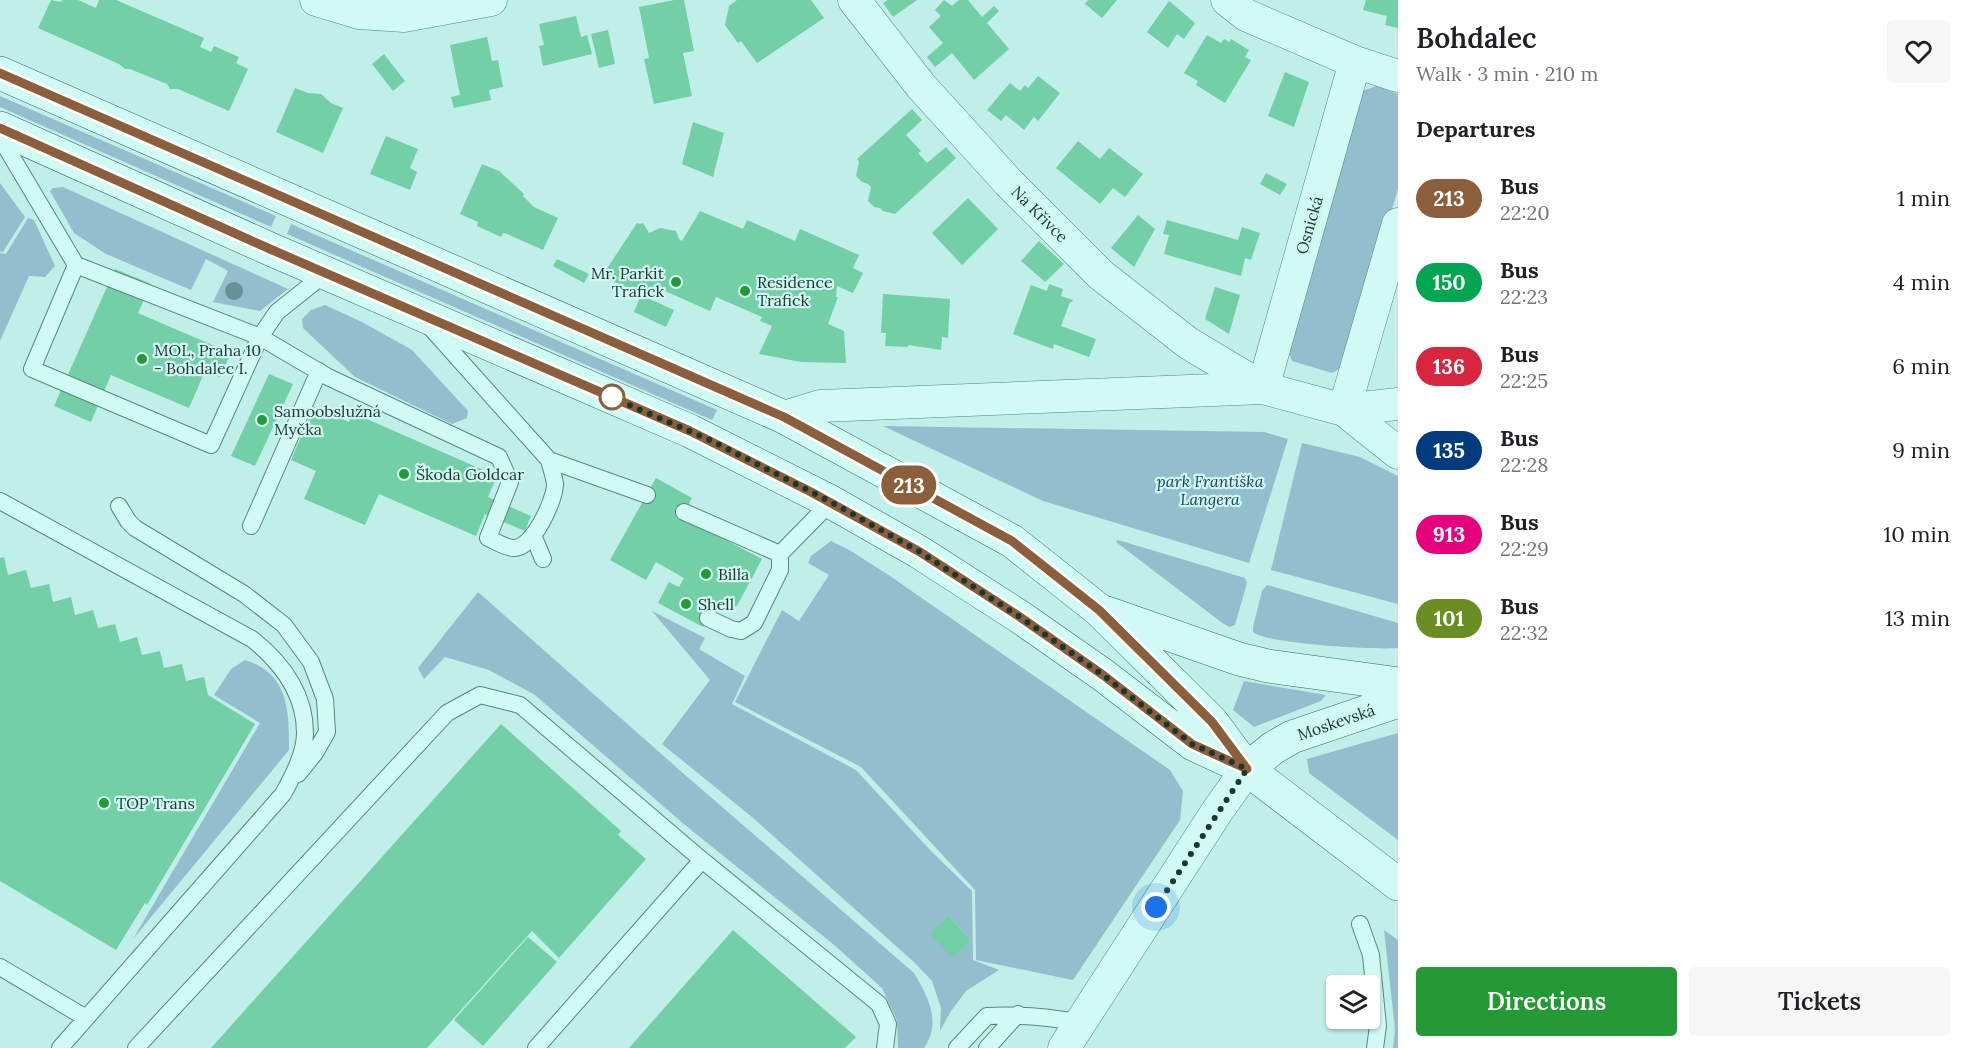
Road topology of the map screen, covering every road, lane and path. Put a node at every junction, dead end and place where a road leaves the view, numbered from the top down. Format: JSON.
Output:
{"nodes":[{"id":1,"x":316,"y":0,"type":"edge"},
{"id":2,"x":489,"y":0,"type":"edge"},
{"id":3,"x":854,"y":0,"type":"edge"},
{"id":4,"x":1227,"y":0,"type":"edge"},
{"id":5,"x":406,"y":8,"type":"edge"},
{"id":6,"x":1355,"y":62,"type":"junction"},
{"id":7,"x":0,"y":73,"type":"edge"},
{"id":8,"x":1398,"y":76,"type":"edge"},
{"id":9,"x":0,"y":128,"type":"edge"},
{"id":10,"x":0,"y":137,"type":"edge"},
{"id":11,"x":1398,"y":224,"type":"edge"},
{"id":12,"x":76,"y":265,"type":"junction"},
{"id":13,"x":326,"y":273,"type":"junction"},
{"id":14,"x":417,"y":313,"type":"junction"},
{"id":15,"x":260,"y":337,"type":"junction"},
{"id":16,"x":319,"y":371,"type":"junction"},
{"id":17,"x":1263,"y":388,"type":"junction"},
{"id":18,"x":1398,"y":404,"type":"edge"},
{"id":19,"x":1344,"y":410,"type":"junction"},
{"id":20,"x":784,"y":417,"type":"junction"},
{"id":21,"x":1398,"y":453,"type":"edge"},
{"id":22,"x":549,"y":460,"type":"junction"},
{"id":23,"x":647,"y":495,"type":"dead end"},
{"id":24,"x":0,"y":501,"type":"edge"},
{"id":25,"x":831,"y":502,"type":"junction"},
{"id":26,"x":119,"y":506,"type":"dead end"},
{"id":27,"x":684,"y":512,"type":"dead end"},
{"id":28,"x":251,"y":526,"type":"dead end"},
{"id":29,"x":533,"y":535,"type":"junction"},
{"id":30,"x":780,"y":554,"type":"junction"},
{"id":31,"x":543,"y":559,"type":"dead end"},
{"id":32,"x":1099,"y":610,"type":"junction"},
{"id":33,"x":708,"y":618,"type":"dead end"},
{"id":34,"x":1398,"y":684,"type":"edge"},
{"id":35,"x":1398,"y":701,"type":"edge"},
{"id":36,"x":1247,"y":769,"type":"junction"},
{"id":37,"x":285,"y":791,"type":"junction"},
{"id":38,"x":702,"y":860,"type":"junction"},
{"id":39,"x":1398,"y":884,"type":"edge"},
{"id":40,"x":1360,"y":924,"type":"dead end"},
{"id":41,"x":0,"y":967,"type":"edge"},
{"id":42,"x":1018,"y":1014,"type":"junction"},
{"id":43,"x":86,"y":1018,"type":"junction"},
{"id":44,"x":1082,"y":1023,"type":"junction"},
{"id":45,"x":60,"y":1048,"type":"edge"},
{"id":46,"x":136,"y":1048,"type":"edge"},
{"id":47,"x":536,"y":1048,"type":"edge"},
{"id":48,"x":885,"y":1048,"type":"edge"},
{"id":49,"x":957,"y":1048,"type":"edge"},
{"id":50,"x":987,"y":1048,"type":"edge"},
{"id":51,"x":1064,"y":1048,"type":"edge"},
{"id":52,"x":1375,"y":1048,"type":"edge"}],
"edges":[{"from":1,"to":5,"type":"street"},
{"from":2,"to":5,"type":"street"},
{"from":3,"to":17,"type":"street","name":"Na Křivce"},
{"from":4,"to":6,"type":"street"},
{"from":6,"to":8,"type":"street"},
{"from":6,"to":17,"type":"street","name":"Osnická"},
{"from":7,"to":20,"type":"main road"},
{"from":9,"to":13,"type":"main road"},
{"from":10,"to":12,"type":"lane"},
{"from":11,"to":19,"type":"street"},
{"from":12,"to":15,"type":"lane"},
{"from":12,"to":15,"type":"lane"},
{"from":13,"to":14,"type":"main road"},
{"from":13,"to":15,"type":"lane"},
{"from":14,"to":22,"type":"lane"},
{"from":14,"to":25,"type":"main road"},
{"from":15,"to":16,"type":"lane"},
{"from":16,"to":28,"type":"lane"},
{"from":16,"to":29,"type":"lane"},
{"from":17,"to":19,"type":"street","name":"Na Křivce"},
{"from":17,"to":20,"type":"street","name":"Na Křivce"},
{"from":18,"to":19,"type":"street","name":"Na Křivce"},
{"from":19,"to":21,"type":"street","name":"Na Křivce"},
{"from":20,"to":32,"type":"main road"},
{"from":22,"to":23,"type":"lane"},
{"from":22,"to":29,"type":"lane"},
{"from":24,"to":37,"type":"lane"},
{"from":25,"to":30,"type":"lane"},
{"from":25,"to":36,"type":"main road"},
{"from":26,"to":37,"type":"lane"},
{"from":27,"to":30,"type":"lane"},
{"from":29,"to":31,"type":"lane"},
{"from":30,"to":33,"type":"lane"},
{"from":32,"to":34,"type":"main road"},
{"from":32,"to":36,"type":"main road"},
{"from":35,"to":36,"type":"main road","name":"Moskevská"},
{"from":36,"to":39,"type":"main road"},
{"from":36,"to":44,"type":"street"},
{"from":37,"to":43,"type":"lane"},
{"from":38,"to":46,"type":"lane"},
{"from":38,"to":47,"type":"lane"},
{"from":38,"to":48,"type":"lane"},
{"from":40,"to":52,"type":"lane"},
{"from":41,"to":43,"type":"lane"},
{"from":42,"to":44,"type":"lane"},
{"from":42,"to":49,"type":"lane"},
{"from":42,"to":50,"type":"lane"},
{"from":43,"to":45,"type":"lane"},
{"from":44,"to":51,"type":"street"}]}
